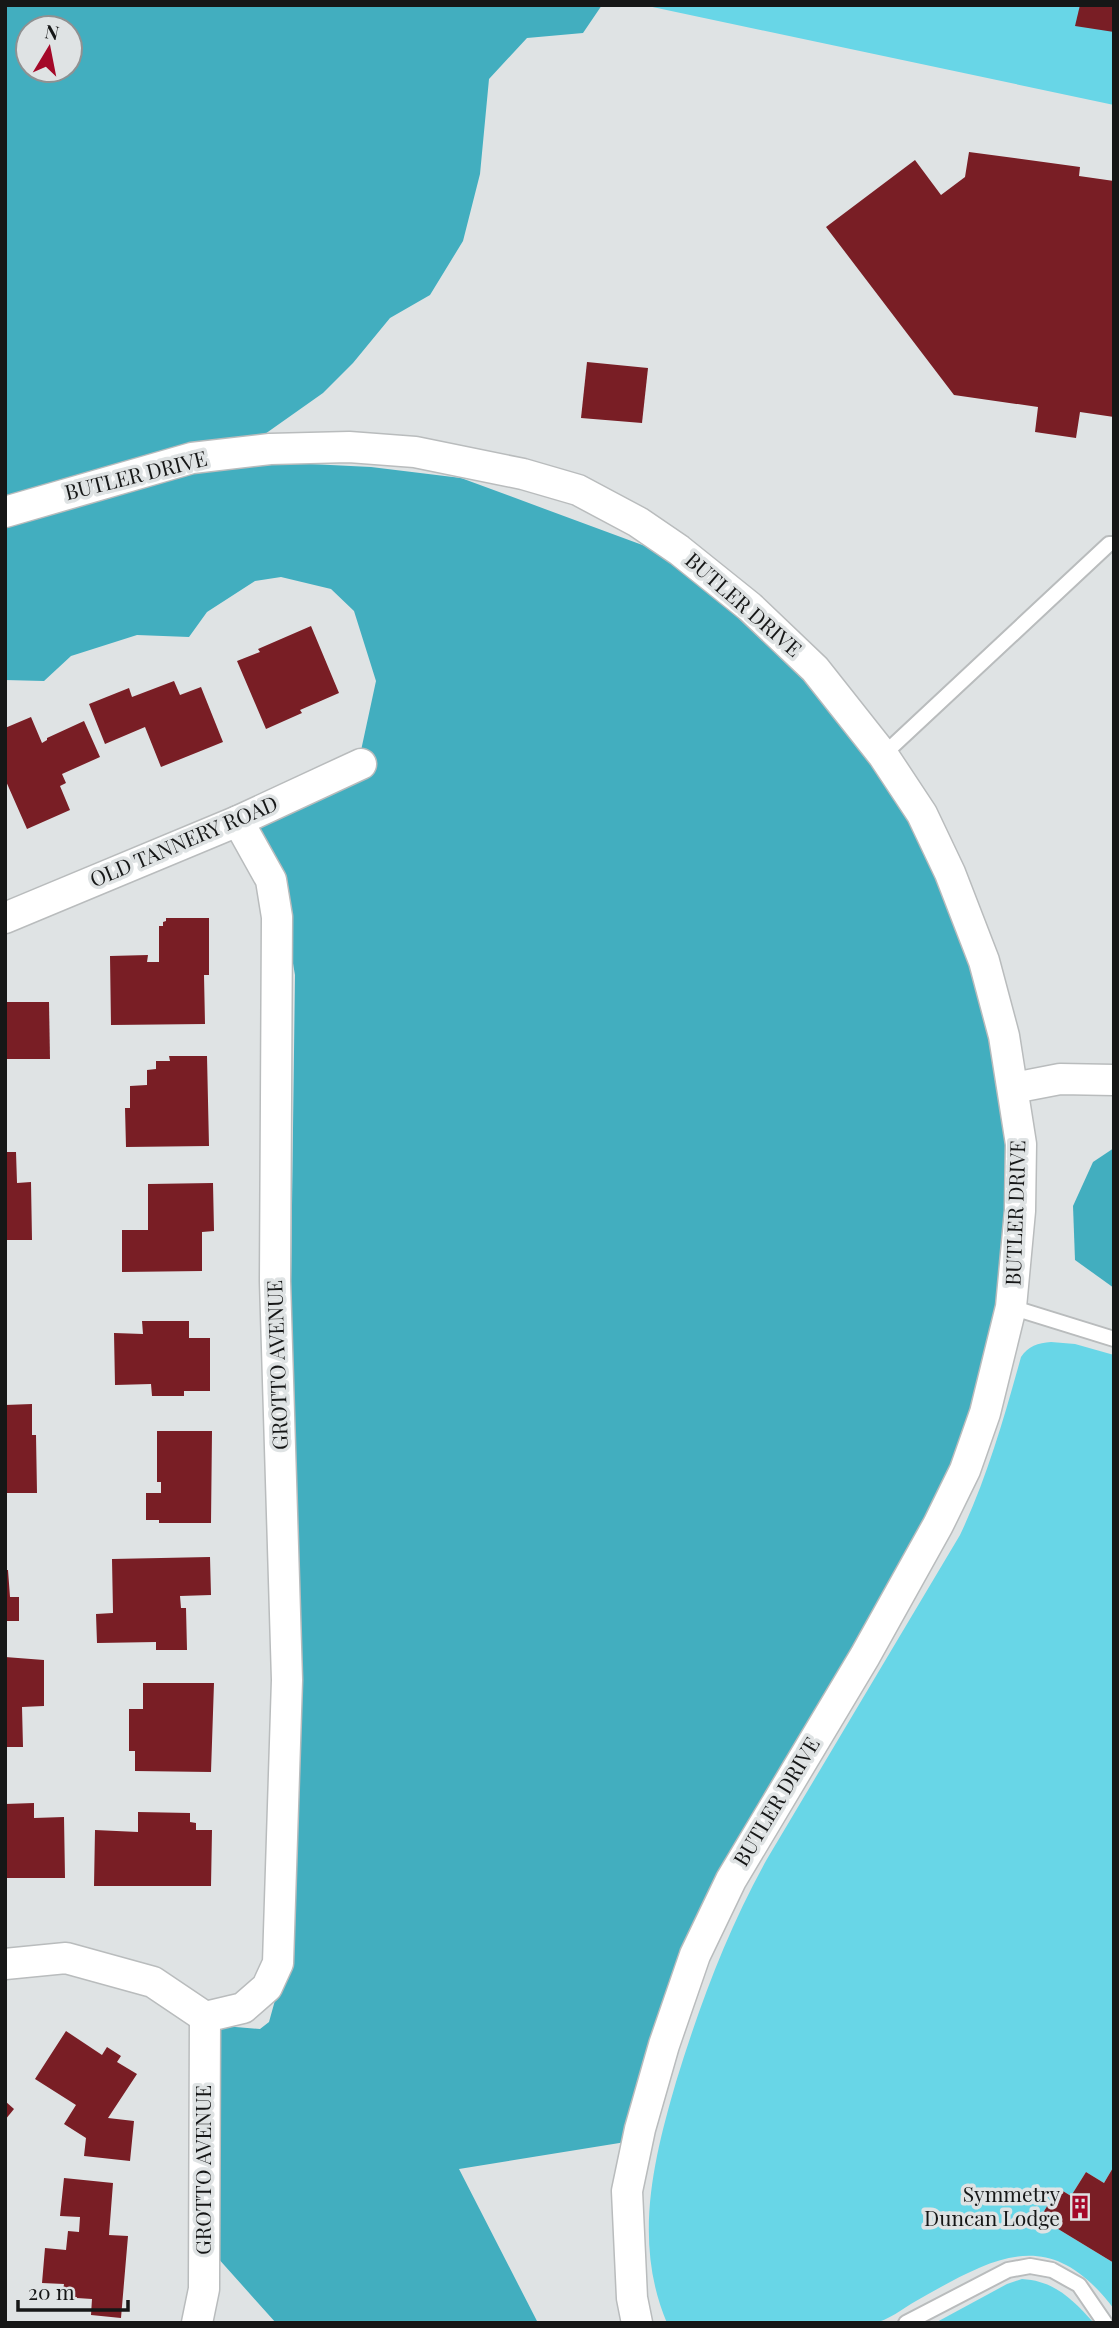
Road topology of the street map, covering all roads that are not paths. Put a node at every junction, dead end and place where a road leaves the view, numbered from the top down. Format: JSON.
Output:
{"nodes":[{"id":1,"x":5,"y":512,"type":"edge"},
{"id":2,"x":1114,"y":544,"type":"edge"},
{"id":3,"x":883,"y":755,"type":"junction"},
{"id":4,"x":361,"y":765,"type":"dead end"},
{"id":5,"x":238,"y":821,"type":"junction"},
{"id":6,"x":5,"y":918,"type":"edge"},
{"id":7,"x":1114,"y":1080,"type":"edge"},
{"id":8,"x":1013,"y":1088,"type":"junction"},
{"id":9,"x":1011,"y":1307,"type":"junction"},
{"id":10,"x":1114,"y":1339,"type":"edge"},
{"id":11,"x":5,"y":1964,"type":"edge"},
{"id":12,"x":205,"y":2017,"type":"junction"},
{"id":13,"x":197,"y":2323,"type":"edge"},
{"id":14,"x":637,"y":2323,"type":"edge"},
{"id":15,"x":906,"y":2323,"type":"edge"},
{"id":16,"x":1105,"y":2323,"type":"edge"}],
"edges":[{"from":1,"to":3,"type":"street","name":"BUTLER DRIVE"},
{"from":2,"to":3,"type":"lane"},
{"from":3,"to":8,"type":"street","name":"BUTLER DRIVE"},
{"from":4,"to":5,"type":"street","name":"OLD TANNERY ROAD"},
{"from":5,"to":6,"type":"street","name":"OLD TANNERY ROAD"},
{"from":5,"to":12,"type":"street","name":"GROTTO AVENUE"},
{"from":7,"to":8,"type":"street"},
{"from":8,"to":9,"type":"street","name":"BUTLER DRIVE"},
{"from":9,"to":10,"type":"lane","name":"BUTLER DRIVE"},
{"from":9,"to":14,"type":"street","name":"BUTLER DRIVE"},
{"from":11,"to":12,"type":"street"},
{"from":12,"to":13,"type":"street","name":"GROTTO AVENUE"},
{"from":15,"to":16,"type":"lane"}]}
